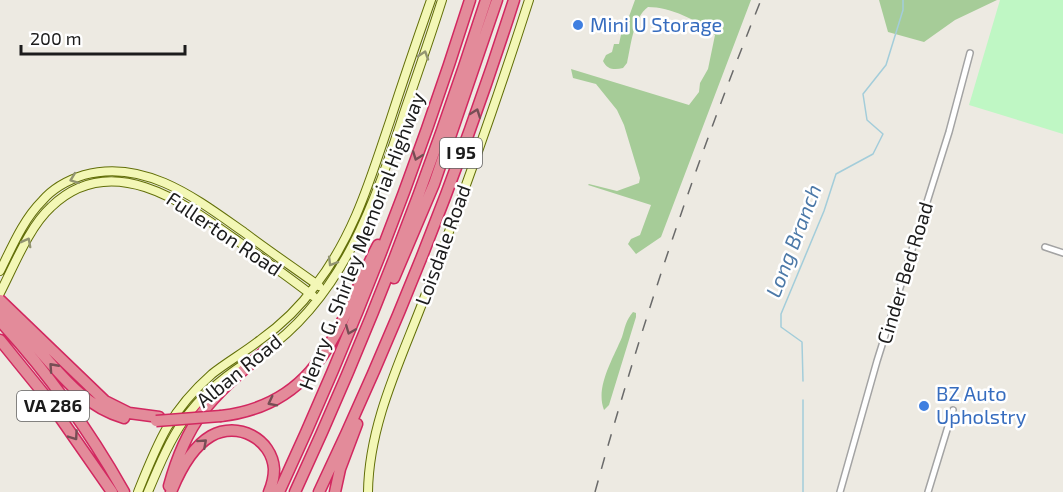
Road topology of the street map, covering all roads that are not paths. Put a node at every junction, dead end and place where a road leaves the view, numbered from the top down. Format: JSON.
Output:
{"nodes":[{"id":1,"x":430,"y":0,"type":"edge"},
{"id":2,"x":442,"y":0,"type":"edge"},
{"id":3,"x":470,"y":0,"type":"edge"},
{"id":4,"x":486,"y":0,"type":"edge"},
{"id":5,"x":497,"y":0,"type":"edge"},
{"id":6,"x":514,"y":0,"type":"edge"},
{"id":7,"x":530,"y":0,"type":"edge"},
{"id":8,"x":970,"y":53,"type":"dead end"},
{"id":9,"x":402,"y":197,"type":"junction"},
{"id":10,"x":1045,"y":247,"type":"dead end"},
{"id":11,"x":1063,"y":253,"type":"edge"},
{"id":12,"x":0,"y":271,"type":"edge"},
{"id":13,"x":317,"y":284,"type":"junction"},
{"id":14,"x":325,"y":290,"type":"junction"},
{"id":15,"x":0,"y":293,"type":"edge"},
{"id":16,"x":310,"y":293,"type":"junction"},
{"id":17,"x":318,"y":299,"type":"junction"},
{"id":18,"x":2,"y":313,"type":"edge"},
{"id":19,"x":0,"y":340,"type":"edge"},
{"id":20,"x":360,"y":345,"type":"junction"},
{"id":21,"x":265,"y":351,"type":"junction"},
{"id":22,"x":365,"y":392,"type":"junction"},
{"id":23,"x":953,"y":410,"type":"dead end"},
{"id":24,"x":110,"y":492,"type":"edge"},
{"id":25,"x":124,"y":492,"type":"edge"},
{"id":26,"x":138,"y":492,"type":"edge"},
{"id":27,"x":148,"y":492,"type":"edge"},
{"id":28,"x":169,"y":492,"type":"edge"},
{"id":29,"x":269,"y":492,"type":"edge"},
{"id":30,"x":279,"y":492,"type":"edge"},
{"id":31,"x":295,"y":492,"type":"edge"},
{"id":32,"x":319,"y":492,"type":"edge"},
{"id":33,"x":335,"y":492,"type":"edge"},
{"id":34,"x":368,"y":492,"type":"edge"},
{"id":35,"x":840,"y":492,"type":"edge"},
{"id":36,"x":928,"y":492,"type":"edge"}],
"edges":[{"from":1,"to":13,"type":"main road","name":"Alban Road","one_way":true},
{"from":14,"to":2,"type":"main road","name":"Alban Road","one_way":true},
{"from":3,"to":9,"type":"highway","name":"Henry G. Shirley Memorial Highway","number":"I 95","one_way":true},
{"from":4,"to":20,"type":"highway"},
{"from":5,"to":20,"type":"highway"},
{"from":22,"to":6,"type":"highway","number":"I 95","one_way":true},
{"from":7,"to":34,"type":"main road","name":"Loisdale Road"},
{"from":8,"to":35,"type":"street","name":"Cinder Bed Road"},
{"from":9,"to":18,"type":"highway","one_way":true,"bridge":true},
{"from":9,"to":30,"type":"highway","name":"Henry G. Shirley Memorial Highway","number":"I 95","one_way":true},
{"from":10,"to":11,"type":"street"},
{"from":13,"to":12,"type":"main road","name":"Fullerton Road","one_way":true},
{"from":13,"to":14,"type":"main road","name":"Fullerton Road"},
{"from":13,"to":16,"type":"main road","name":"Alban Road"},
{"from":14,"to":17,"type":"main road","name":"Alban Road"},
{"from":15,"to":16,"type":"main road","name":"Fullerton Road","one_way":true},
{"from":16,"to":17,"type":"main road","name":"Fullerton Road"},
{"from":16,"to":26,"type":"main road","name":"Alban Road"},
{"from":17,"to":21,"type":"main road","name":"Alban Road"},
{"from":25,"to":18,"type":"highway","number":"VA 286","one_way":true},
{"from":19,"to":24,"type":"highway","number":"VA 286","one_way":true},
{"from":20,"to":31,"type":"highway"},
{"from":21,"to":27,"type":"main road","name":"Alban Road"},
{"from":21,"to":28,"type":"highway"},
{"from":22,"to":32,"type":"highway","number":"I 95"},
{"from":22,"to":33,"type":"highway"},
{"from":23,"to":36,"type":"street"},
{"from":28,"to":29,"type":"highway","one_way":true}]}
